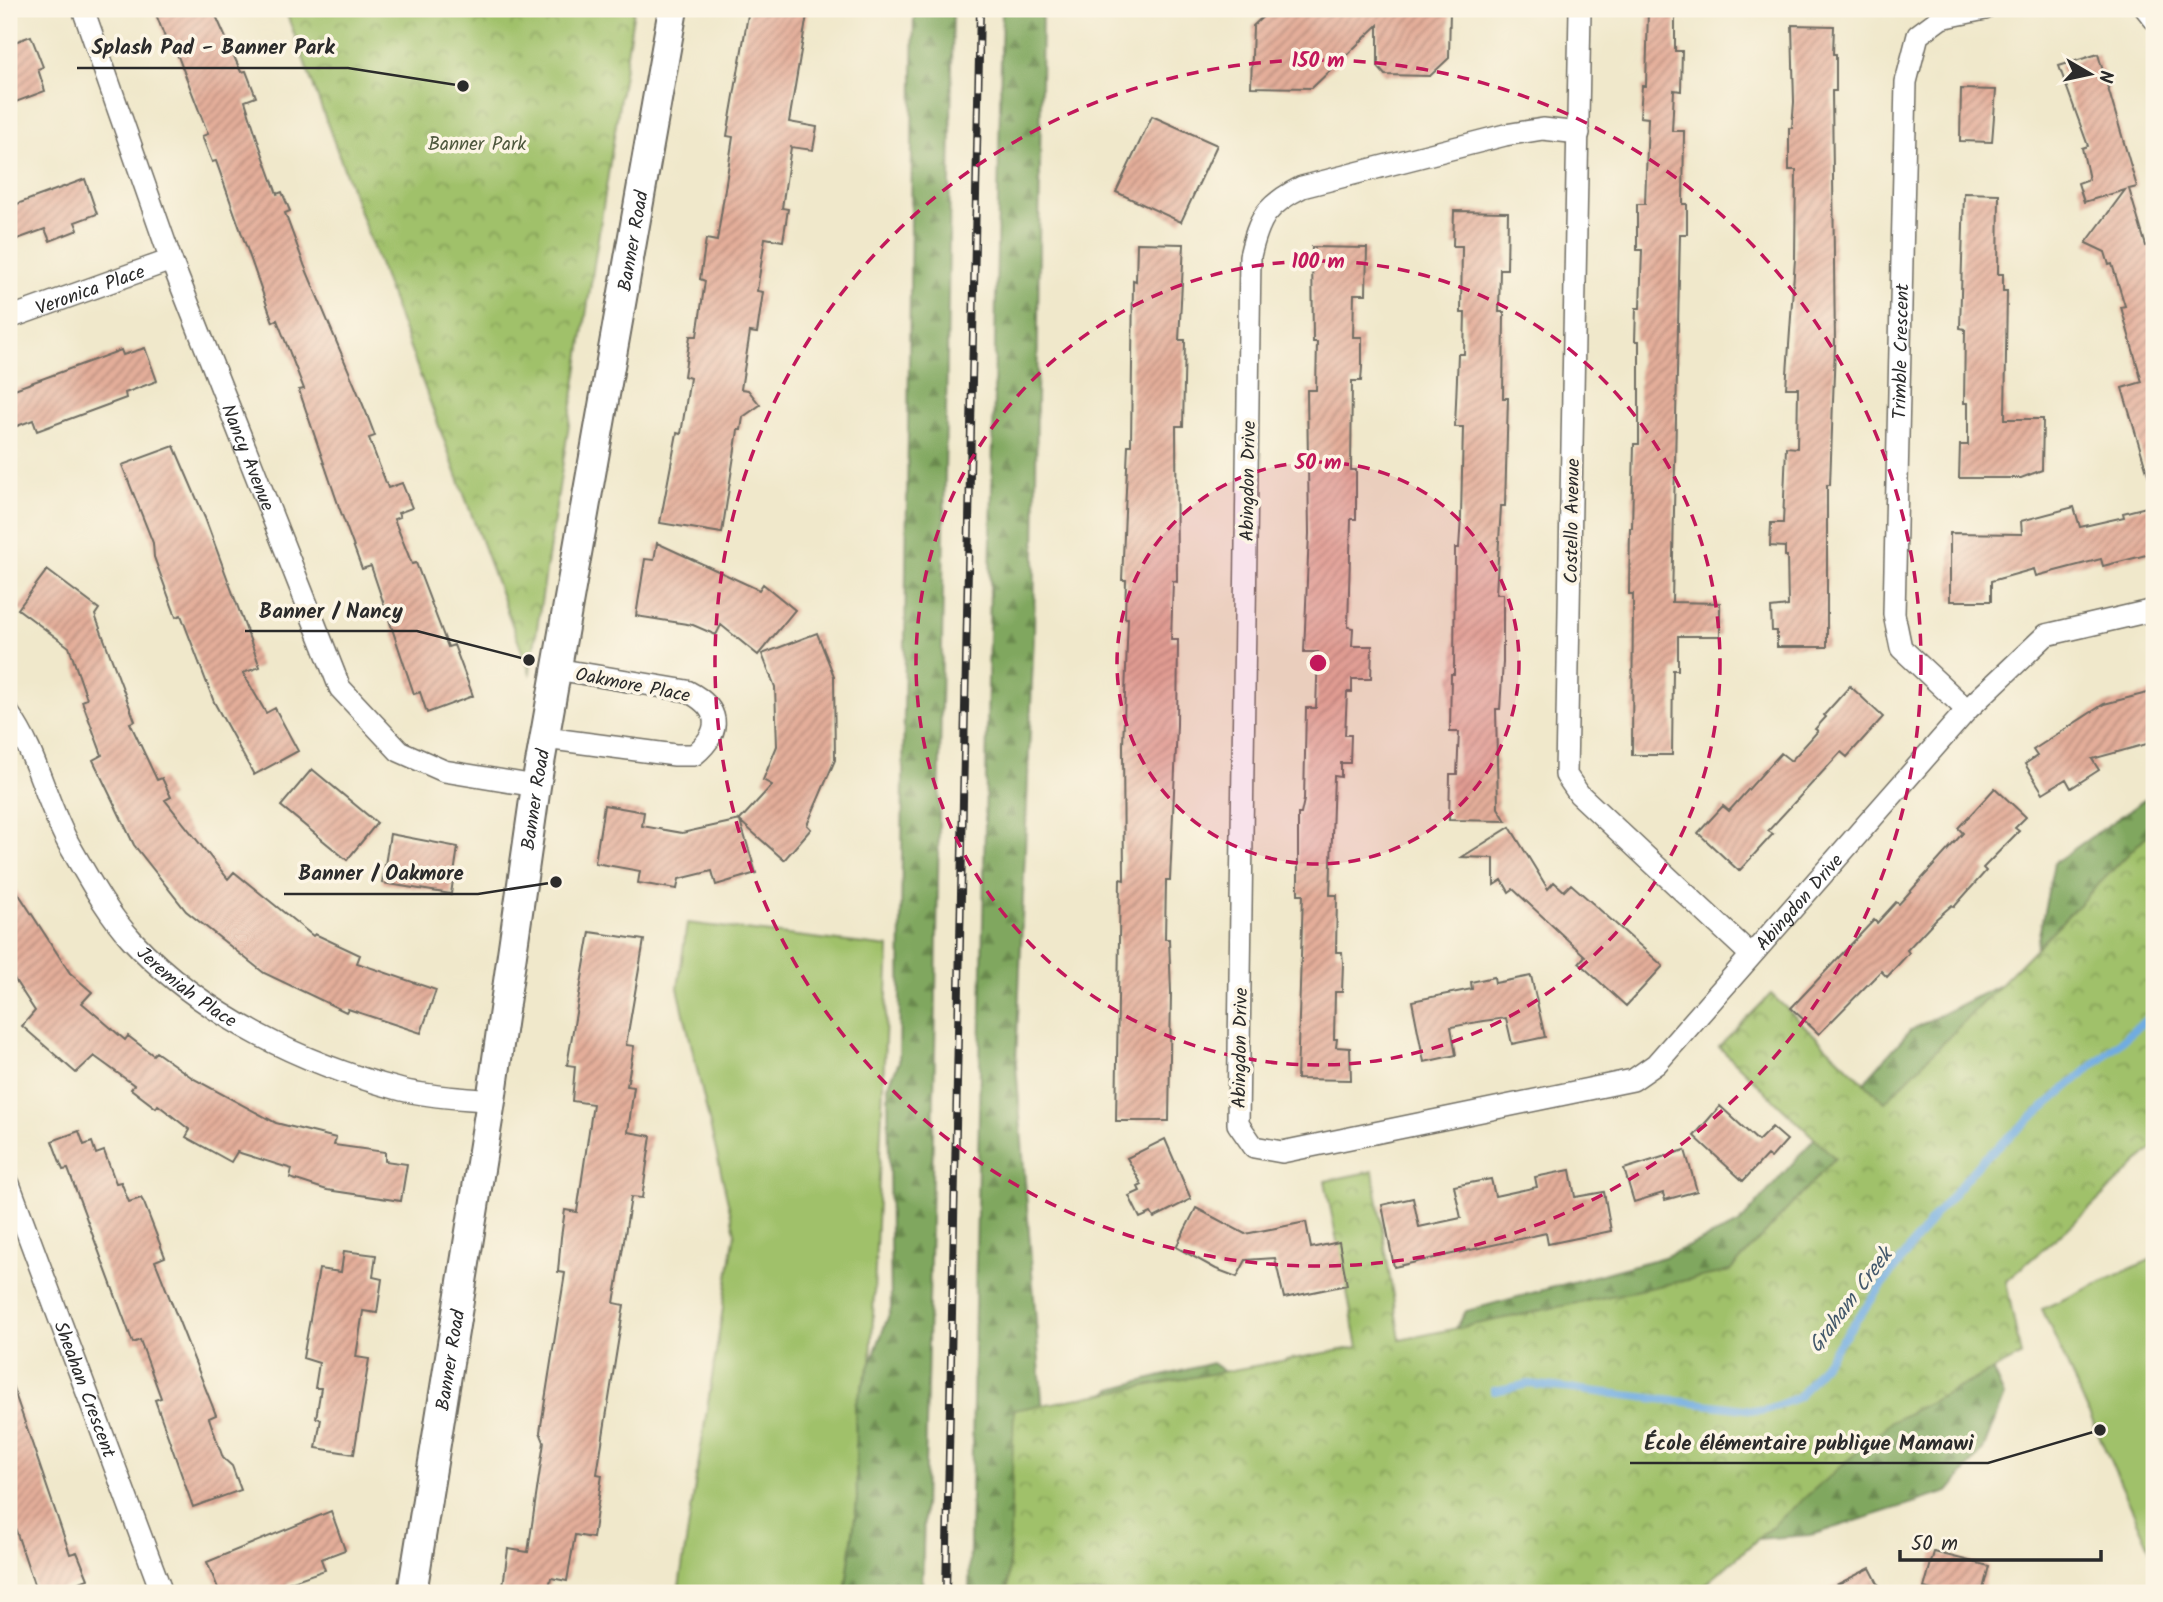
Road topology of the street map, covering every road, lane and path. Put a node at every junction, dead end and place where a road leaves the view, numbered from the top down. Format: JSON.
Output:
{"nodes":[{"id":1,"x":83,"y":9,"type":"edge"},
{"id":2,"x":673,"y":9,"type":"edge"},
{"id":3,"x":1580,"y":9,"type":"edge"},
{"id":4,"x":1985,"y":9,"type":"edge"},
{"id":5,"x":2146,"y":9,"type":"edge"},
{"id":6,"x":2154,"y":19,"type":"edge"},
{"id":7,"x":1579,"y":133,"type":"junction"},
{"id":8,"x":171,"y":260,"type":"junction"},
{"id":9,"x":9,"y":318,"type":"edge"},
{"id":10,"x":2154,"y":610,"type":"edge"},
{"id":11,"x":556,"y":669,"type":"junction"},
{"id":12,"x":1968,"y":710,"type":"junction"},
{"id":13,"x":9,"y":714,"type":"edge"},
{"id":14,"x":545,"y":738,"type":"junction"},
{"id":15,"x":536,"y":786,"type":"junction"},
{"id":16,"x":1750,"y":954,"type":"junction"},
{"id":17,"x":491,"y":1101,"type":"junction"},
{"id":18,"x":9,"y":1184,"type":"edge"},
{"id":19,"x":162,"y":1593,"type":"edge"},
{"id":20,"x":412,"y":1593,"type":"edge"}],
"edges":[{"from":1,"to":8,"type":"street","name":"Nancy Avenue"},
{"from":2,"to":11,"type":"street","name":"Banner Road"},
{"from":3,"to":7,"type":"street","name":"Costello Avenue"},
{"from":4,"to":12,"type":"street","name":"Trimble Crescent"},
{"from":5,"to":6,"type":"street"},
{"from":7,"to":16,"type":"street","name":"Costello Avenue"},
{"from":7,"to":16,"type":"street","name":"Abingdon Drive"},
{"from":8,"to":9,"type":"street","name":"Veronica Place"},
{"from":8,"to":15,"type":"street","name":"Nancy Avenue"},
{"from":10,"to":12,"type":"street","name":"Abingdon Drive"},
{"from":11,"to":14,"type":"street","name":"Banner Road"},
{"from":11,"to":14,"type":"street","name":"Oakmore Place"},
{"from":12,"to":16,"type":"street","name":"Abingdon Drive"},
{"from":13,"to":17,"type":"street","name":"Jeremiah Place"},
{"from":14,"to":15,"type":"street","name":"Banner Road"},
{"from":15,"to":17,"type":"street","name":"Banner Road"},
{"from":17,"to":20,"type":"street","name":"Banner Road"},
{"from":18,"to":19,"type":"street","name":"Sheahan Crescent"}]}
